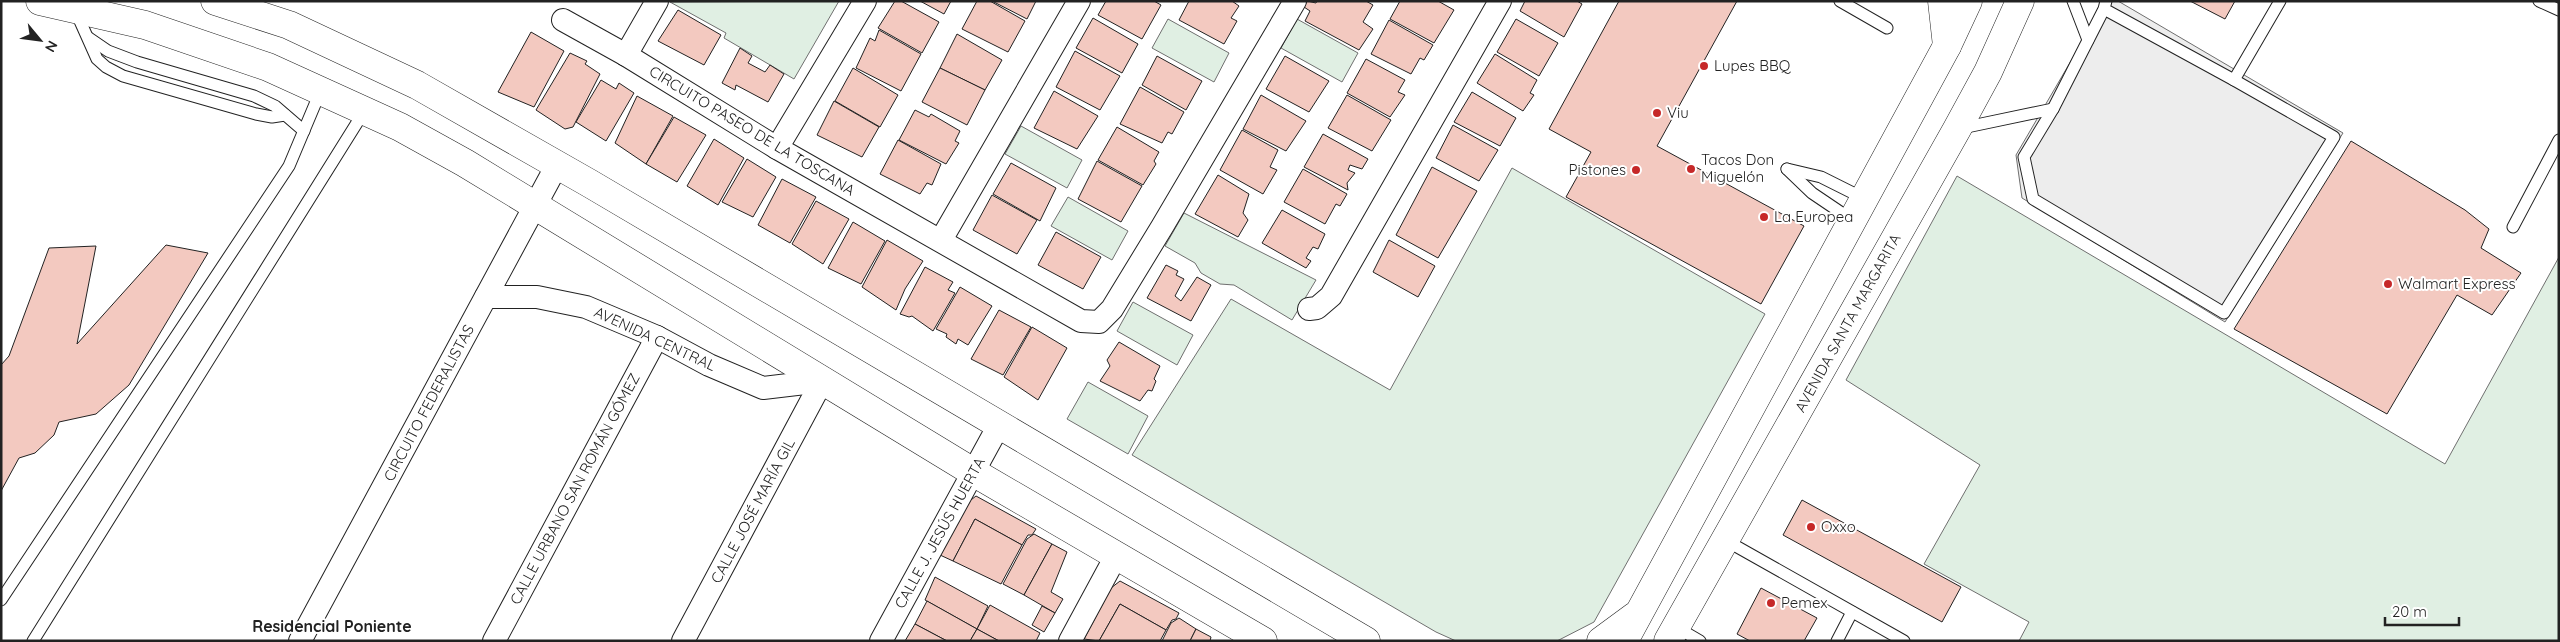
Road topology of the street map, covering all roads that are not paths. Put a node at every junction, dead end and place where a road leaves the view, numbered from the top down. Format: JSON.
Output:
{"nodes":[{"id":1,"x":40,"y":1,"type":"edge"},
{"id":2,"x":215,"y":1,"type":"edge"},
{"id":3,"x":657,"y":1,"type":"edge"},
{"id":4,"x":865,"y":1,"type":"edge"},
{"id":5,"x":1078,"y":1,"type":"edge"},
{"id":6,"x":1295,"y":1,"type":"edge"},
{"id":7,"x":1500,"y":1,"type":"edge"},
{"id":8,"x":1840,"y":1,"type":"edge"},
{"id":9,"x":1942,"y":1,"type":"edge"},
{"id":10,"x":1968,"y":1,"type":"edge"},
{"id":11,"x":2020,"y":1,"type":"edge"},
{"id":12,"x":2073,"y":1,"type":"edge"},
{"id":13,"x":2280,"y":1,"type":"edge"},
{"id":14,"x":2539,"y":1,"type":"edge"},
{"id":15,"x":2105,"y":5,"type":"edge"},
{"id":16,"x":74,"y":8,"type":"junction"},
{"id":17,"x":2559,"y":10,"type":"edge"},
{"id":18,"x":563,"y":20,"type":"dead end"},
{"id":19,"x":1888,"y":28,"type":"dead end"},
{"id":20,"x":89,"y":38,"type":"junction"},
{"id":21,"x":2088,"y":40,"type":"junction"},
{"id":22,"x":1947,"y":46,"type":"junction"},
{"id":23,"x":626,"y":55,"type":"junction"},
{"id":24,"x":2234,"y":80,"type":"junction"},
{"id":25,"x":322,"y":90,"type":"junction"},
{"id":26,"x":2053,"y":109,"type":"junction"},
{"id":27,"x":365,"y":110,"type":"junction"},
{"id":28,"x":285,"y":114,"type":"junction"},
{"id":29,"x":1958,"y":129,"type":"junction"},
{"id":30,"x":304,"y":131,"type":"junction"},
{"id":31,"x":2559,"y":140,"type":"edge"},
{"id":32,"x":777,"y":148,"type":"junction"},
{"id":33,"x":557,"y":165,"type":"junction"},
{"id":34,"x":535,"y":206,"type":"junction"},
{"id":35,"x":1857,"y":209,"type":"junction"},
{"id":36,"x":2513,"y":227,"type":"dead end"},
{"id":37,"x":941,"y":240,"type":"junction"},
{"id":38,"x":486,"y":297,"type":"junction"},
{"id":39,"x":1309,"y":309,"type":"dead end"},
{"id":40,"x":657,"y":337,"type":"junction"},
{"id":41,"x":822,"y":381,"type":"junction"},
{"id":42,"x":999,"y":425,"type":"junction"},
{"id":43,"x":973,"y":472,"type":"junction"},
{"id":44,"x":1725,"y":540,"type":"junction"},
{"id":45,"x":1116,"y":556,"type":"junction"},
{"id":46,"x":1,"y":600,"type":"edge"},
{"id":47,"x":1852,"y":612,"type":"junction"},
{"id":48,"x":1638,"y":614,"type":"junction"},
{"id":49,"x":1672,"y":634,"type":"edge"},
{"id":50,"x":34,"y":641,"type":"edge"},
{"id":51,"x":300,"y":641,"type":"edge"},
{"id":52,"x":494,"y":641,"type":"edge"},
{"id":53,"x":683,"y":641,"type":"edge"},
{"id":54,"x":881,"y":641,"type":"edge"},
{"id":55,"x":1070,"y":641,"type":"edge"},
{"id":56,"x":1263,"y":641,"type":"edge"},
{"id":57,"x":1366,"y":641,"type":"edge"},
{"id":58,"x":1601,"y":641,"type":"edge"},
{"id":59,"x":1624,"y":641,"type":"edge"},
{"id":60,"x":1700,"y":641,"type":"edge"},
{"id":61,"x":1837,"y":641,"type":"edge"},
{"id":62,"x":1904,"y":641,"type":"edge"}],
"edges":[{"from":1,"to":16,"type":"main road"},
{"from":2,"to":33,"type":"main road"},
{"from":3,"to":23,"type":"street"},
{"from":4,"to":32,"type":"street"},
{"from":5,"to":37,"type":"street"},
{"from":6,"to":37,"type":"street","name":"CIRCUITO PASEO DE LA TOSCANA"},
{"from":7,"to":39,"type":"street"},
{"from":8,"to":19,"type":"lane"},
{"from":9,"to":22,"type":"main road"},
{"from":10,"to":22,"type":"main road"},
{"from":11,"to":29,"type":"main road","name":"AVENIDA SANTA MARGARITA"},
{"from":12,"to":21,"type":"lane"},
{"from":13,"to":24,"type":"lane"},
{"from":14,"to":17,"type":"lane"},
{"from":15,"to":21,"type":"lane"},
{"from":15,"to":24,"type":"lane"},
{"from":16,"to":20,"type":"lane"},
{"from":16,"to":25,"type":"main road"},
{"from":18,"to":23,"type":"street","name":"CIRCUITO PASEO DE LA TOSCANA"},
{"from":20,"to":28,"type":"lane"},
{"from":20,"to":28,"type":"lane"},
{"from":21,"to":26,"type":"lane"},
{"from":22,"to":35,"type":"main road"},
{"from":23,"to":32,"type":"street","name":"CIRCUITO PASEO DE LA TOSCANA"},
{"from":24,"to":26,"type":"lane"},
{"from":25,"to":27,"type":"main road"},
{"from":25,"to":30,"type":"lane"},
{"from":26,"to":29,"type":"lane"},
{"from":27,"to":34,"type":"main road"},
{"from":27,"to":50,"type":"lane"},
{"from":28,"to":30,"type":"lane"},
{"from":29,"to":44,"type":"main road","name":"AVENIDA SANTA MARGARITA"},
{"from":30,"to":46,"type":"lane"},
{"from":31,"to":36,"type":"lane"},
{"from":32,"to":37,"type":"street","name":"CIRCUITO PASEO DE LA TOSCANA"},
{"from":33,"to":34,"type":"street","name":"CIRCUITO FEDERALISTAS"},
{"from":33,"to":42,"type":"main road"},
{"from":34,"to":38,"type":"street","name":"CIRCUITO FEDERALISTAS"},
{"from":34,"to":41,"type":"main road"},
{"from":35,"to":35,"type":"lane"},
{"from":35,"to":48,"type":"main road"},
{"from":38,"to":40,"type":"street","name":"AVENIDA CENTRAL"},
{"from":38,"to":51,"type":"street","name":"CIRCUITO FEDERALISTAS"},
{"from":40,"to":41,"type":"street","name":"AVENIDA CENTRAL"},
{"from":40,"to":52,"type":"street","name":"CALLE URBANO SAN ROMÁN GÓMEZ"},
{"from":41,"to":43,"type":"main road"},
{"from":41,"to":53,"type":"street","name":"CALLE JOSÉ MARÍA GIL"},
{"from":42,"to":43,"type":"street","name":"CALLE J. JESÚS HUERTA"},
{"from":42,"to":57,"type":"main road"},
{"from":43,"to":45,"type":"main road"},
{"from":43,"to":54,"type":"street","name":"CALLE J. JESÚS HUERTA"},
{"from":44,"to":47,"type":"lane"},
{"from":44,"to":49,"type":"main road","name":"AVENIDA SANTA MARGARITA"},
{"from":45,"to":55,"type":"street"},
{"from":45,"to":56,"type":"main road"},
{"from":47,"to":61,"type":"lane"},
{"from":47,"to":62,"type":"lane"},
{"from":48,"to":58,"type":"main road"},
{"from":48,"to":59,"type":"main road"},
{"from":49,"to":60,"type":"lane"}]}
